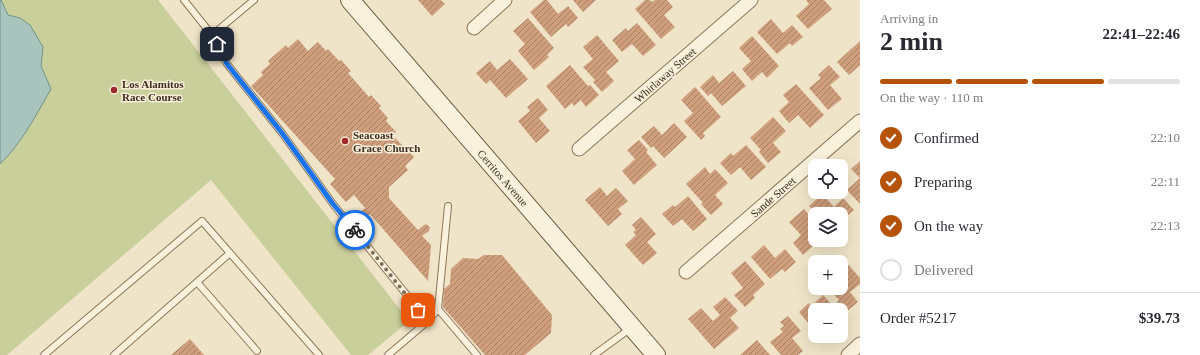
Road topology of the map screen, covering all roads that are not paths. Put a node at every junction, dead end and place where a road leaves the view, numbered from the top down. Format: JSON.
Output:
{"nodes":[{"id":1,"x":194,"y":0,"type":"edge"},
{"id":2,"x":254,"y":0,"type":"edge"},
{"id":3,"x":350,"y":0,"type":"edge"},
{"id":4,"x":505,"y":0,"type":"edge"},
{"id":5,"x":751,"y":0,"type":"edge"},
{"id":6,"x":186,"y":2,"type":"edge"},
{"id":7,"x":474,"y":28,"type":"dead end"},
{"id":8,"x":212,"y":35,"type":"junction"},
{"id":9,"x":860,"y":121,"type":"edge"},
{"id":10,"x":579,"y":149,"type":"dead end"},
{"id":11,"x":448,"y":206,"type":"dead end"},
{"id":12,"x":230,"y":253,"type":"junction"},
{"id":13,"x":686,"y":272,"type":"dead end"},
{"id":14,"x":197,"y":282,"type":"junction"},
{"id":15,"x":438,"y":309,"type":"junction"},
{"id":16,"x":428,"y":322,"type":"junction"},
{"id":17,"x":632,"y":327,"type":"junction"},
{"id":18,"x":860,"y":344,"type":"edge"},
{"id":19,"x":256,"y":351,"type":"dead end"},
{"id":20,"x":44,"y":355,"type":"edge"},
{"id":21,"x":114,"y":355,"type":"edge"},
{"id":22,"x":319,"y":355,"type":"edge"},
{"id":23,"x":388,"y":355,"type":"edge"},
{"id":24,"x":477,"y":355,"type":"edge"},
{"id":25,"x":594,"y":355,"type":"edge"},
{"id":26,"x":656,"y":355,"type":"edge"},
{"id":27,"x":848,"y":355,"type":"edge"}],
"edges":[{"from":1,"to":6,"type":"lane"},
{"from":2,"to":8,"type":"lane"},
{"from":3,"to":17,"type":"main road","name":"Cerritos Avenue"},
{"from":4,"to":7,"type":"street"},
{"from":5,"to":10,"type":"street","name":"Whirlaway Street"},
{"from":6,"to":8,"type":"lane"},
{"from":8,"to":16,"type":"lane"},
{"from":9,"to":13,"type":"street","name":"Sande Street"},
{"from":11,"to":15,"type":"lane"},
{"from":12,"to":14,"type":"lane"},
{"from":12,"to":20,"type":"lane"},
{"from":12,"to":22,"type":"lane"},
{"from":14,"to":19,"type":"lane"},
{"from":14,"to":21,"type":"lane"},
{"from":15,"to":16,"type":"lane"},
{"from":15,"to":24,"type":"lane"},
{"from":16,"to":23,"type":"lane"},
{"from":17,"to":25,"type":"lane"},
{"from":17,"to":26,"type":"main road","name":"Cerritos Avenue"},
{"from":18,"to":27,"type":"street"}]}
